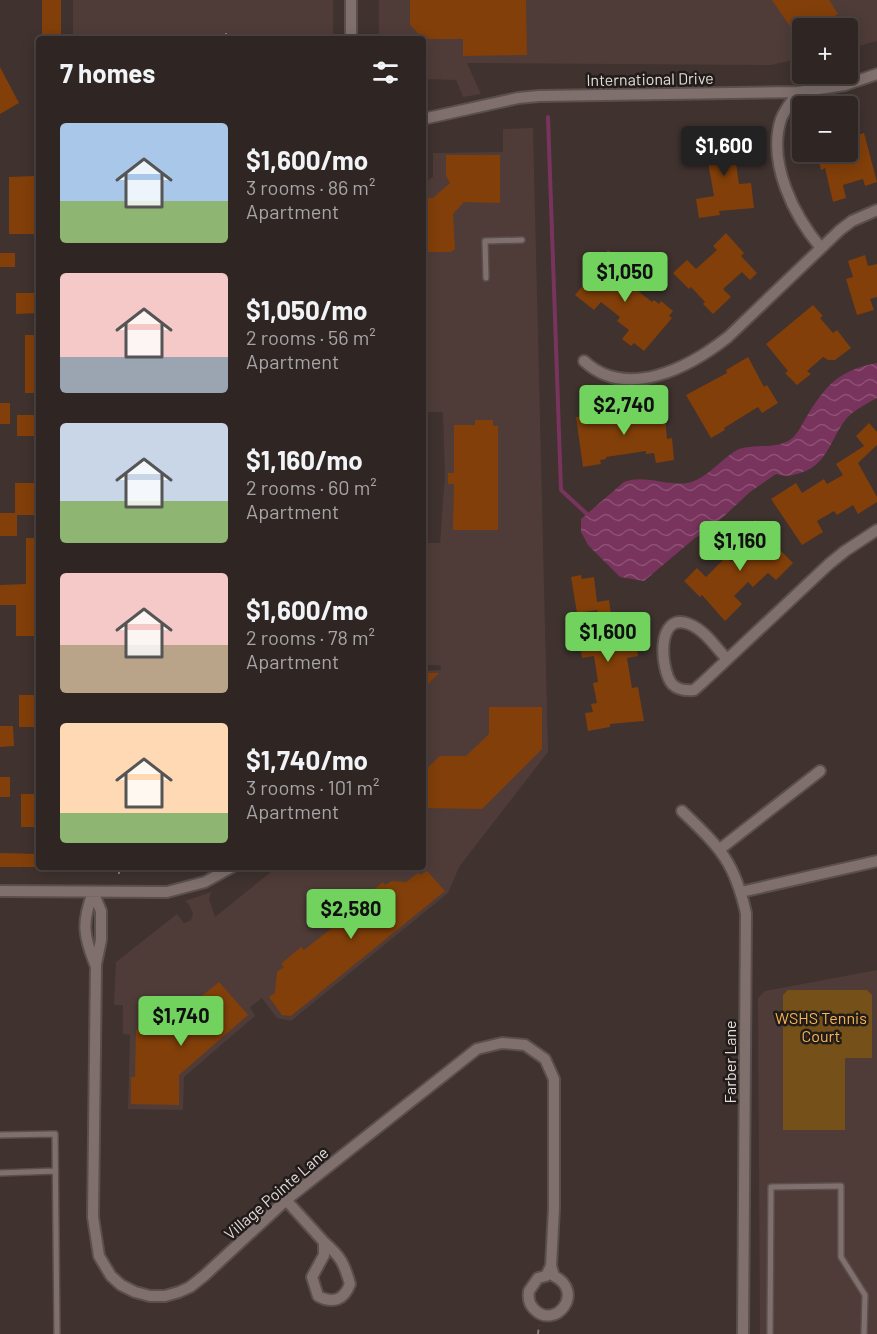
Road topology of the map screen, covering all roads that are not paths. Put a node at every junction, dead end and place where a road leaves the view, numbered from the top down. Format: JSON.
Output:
{"nodes":[{"id":1,"x":351,"y":0,"type":"edge"},
{"id":2,"x":351,"y":36,"type":"edge"},
{"id":3,"x":877,"y":74,"type":"edge"},
{"id":4,"x":798,"y":92,"type":"junction"},
{"id":5,"x":426,"y":118,"type":"edge"},
{"id":6,"x":877,"y":210,"type":"edge"},
{"id":7,"x":522,"y":240,"type":"dead end"},
{"id":8,"x":821,"y":248,"type":"junction"},
{"id":9,"x":486,"y":278,"type":"dead end"},
{"id":10,"x":584,"y":361,"type":"dead end"},
{"id":11,"x":877,"y":530,"type":"edge"},
{"id":12,"x":727,"y":659,"type":"junction"},
{"id":13,"x":820,"y":771,"type":"dead end"},
{"id":14,"x":682,"y":811,"type":"dead end"},
{"id":15,"x":720,"y":849,"type":"junction"},
{"id":16,"x":877,"y":861,"type":"edge"},
{"id":17,"x":227,"y":870,"type":"edge"},
{"id":18,"x":0,"y":891,"type":"edge"},
{"id":19,"x":93,"y":892,"type":"junction"},
{"id":20,"x":741,"y":892,"type":"junction"},
{"id":21,"x":0,"y":1135,"type":"edge"},
{"id":22,"x":56,"y":1172,"type":"junction"},
{"id":23,"x":0,"y":1173,"type":"edge"},
{"id":24,"x":286,"y":1200,"type":"junction"},
{"id":25,"x":324,"y":1242,"type":"junction"},
{"id":26,"x":551,"y":1266,"type":"junction"},
{"id":27,"x":57,"y":1334,"type":"edge"},
{"id":28,"x":743,"y":1334,"type":"edge"},
{"id":29,"x":770,"y":1334,"type":"edge"},
{"id":30,"x":864,"y":1334,"type":"edge"}],
"edges":[{"from":1,"to":2,"type":"street"},
{"from":3,"to":4,"type":"street","name":"International Drive"},
{"from":4,"to":5,"type":"street","name":"International Drive"},
{"from":4,"to":8,"type":"street"},
{"from":6,"to":8,"type":"street"},
{"from":7,"to":9,"type":"lane"},
{"from":8,"to":10,"type":"street"},
{"from":11,"to":12,"type":"street"},
{"from":12,"to":12,"type":"street"},
{"from":13,"to":15,"type":"street"},
{"from":14,"to":15,"type":"street","name":"Farber Lane"},
{"from":15,"to":20,"type":"street","name":"Farber Lane"},
{"from":16,"to":20,"type":"street"},
{"from":17,"to":19,"type":"street"},
{"from":18,"to":19,"type":"street"},
{"from":19,"to":24,"type":"street","name":"Village Pointe Lane"},
{"from":20,"to":28,"type":"street","name":"Farber Lane"},
{"from":21,"to":22,"type":"lane"},
{"from":22,"to":23,"type":"lane"},
{"from":22,"to":27,"type":"lane"},
{"from":24,"to":25,"type":"street"},
{"from":24,"to":26,"type":"street","name":"Village Pointe Lane"},
{"from":25,"to":25,"type":"street"},
{"from":26,"to":26,"type":"street"},
{"from":29,"to":30,"type":"lane"}]}
